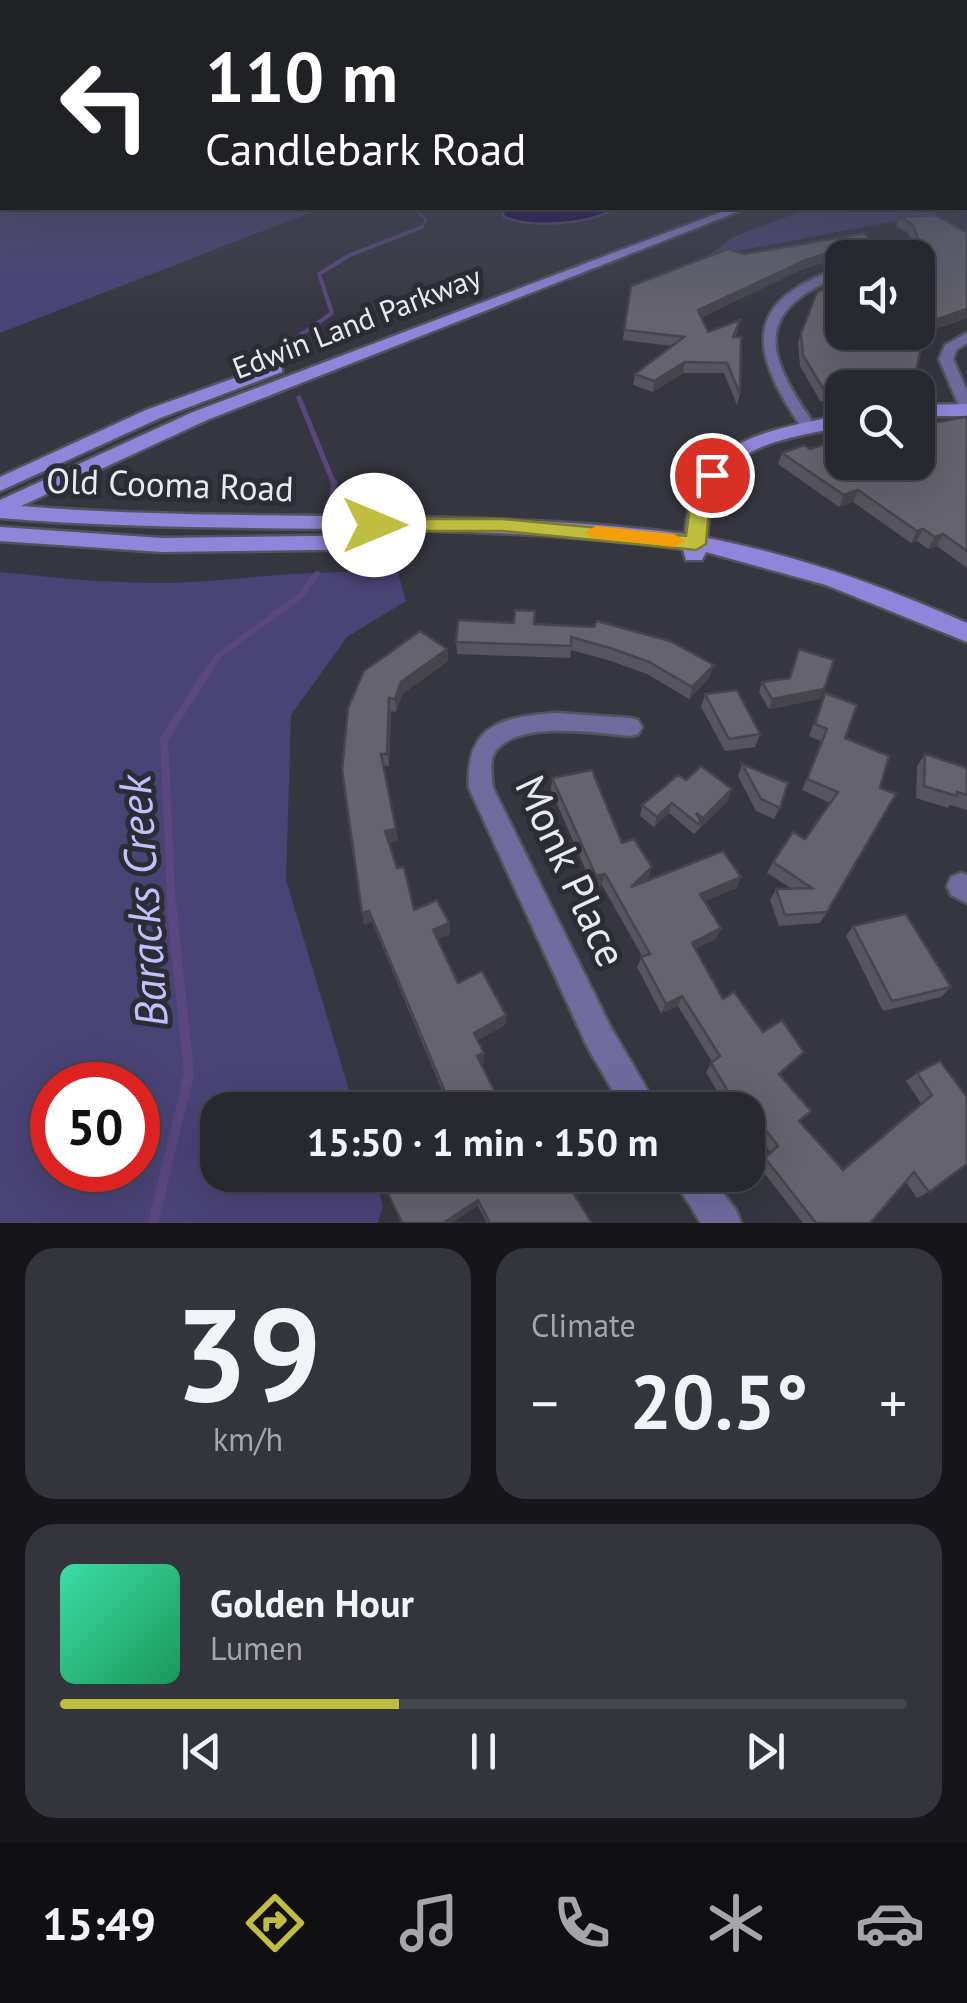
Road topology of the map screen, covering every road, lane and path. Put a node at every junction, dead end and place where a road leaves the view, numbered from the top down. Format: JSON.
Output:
{"nodes":[{"id":1,"x":714,"y":210,"type":"edge"},
{"id":2,"x":736,"y":210,"type":"edge"},
{"id":3,"x":825,"y":278,"type":"edge"},
{"id":4,"x":967,"y":337,"type":"edge"},
{"id":5,"x":967,"y":409,"type":"edge"},
{"id":6,"x":935,"y":410,"type":"edge"},
{"id":7,"x":825,"y":425,"type":"edge"},
{"id":8,"x":809,"y":428,"type":"junction"},
{"id":9,"x":0,"y":485,"type":"edge"},
{"id":10,"x":0,"y":509,"type":"edge"},
{"id":11,"x":0,"y":534,"type":"edge"},
{"id":12,"x":309,"y":534,"type":"junction"},
{"id":13,"x":695,"y":549,"type":"junction"},
{"id":14,"x":967,"y":633,"type":"edge"},
{"id":15,"x":967,"y":647,"type":"edge"},
{"id":16,"x":630,"y":728,"type":"dead end"},
{"id":17,"x":631,"y":1092,"type":"edge"},
{"id":18,"x":700,"y":1192,"type":"edge"},
{"id":19,"x":723,"y":1223,"type":"edge"}],
"edges":[{"from":1,"to":9,"type":"main road","name":"Edwin Land Parkway"},
{"from":2,"to":10,"type":"main road","name":"Edwin Land Parkway"},
{"from":3,"to":8,"type":"street"},
{"from":4,"to":5,"type":"street"},
{"from":5,"to":6,"type":"main road"},
{"from":7,"to":8,"type":"main road"},
{"from":8,"to":13,"type":"main road"},
{"from":10,"to":12,"type":"main road","name":"Old Cooma Road"},
{"from":11,"to":12,"type":"main road","name":"Old Cooma Road"},
{"from":12,"to":13,"type":"main road","name":"Old Cooma Road"},
{"from":13,"to":14,"type":"main road"},
{"from":13,"to":15,"type":"main road"},
{"from":16,"to":17,"type":"street","name":"Monk Place"},
{"from":18,"to":19,"type":"street"}]}
